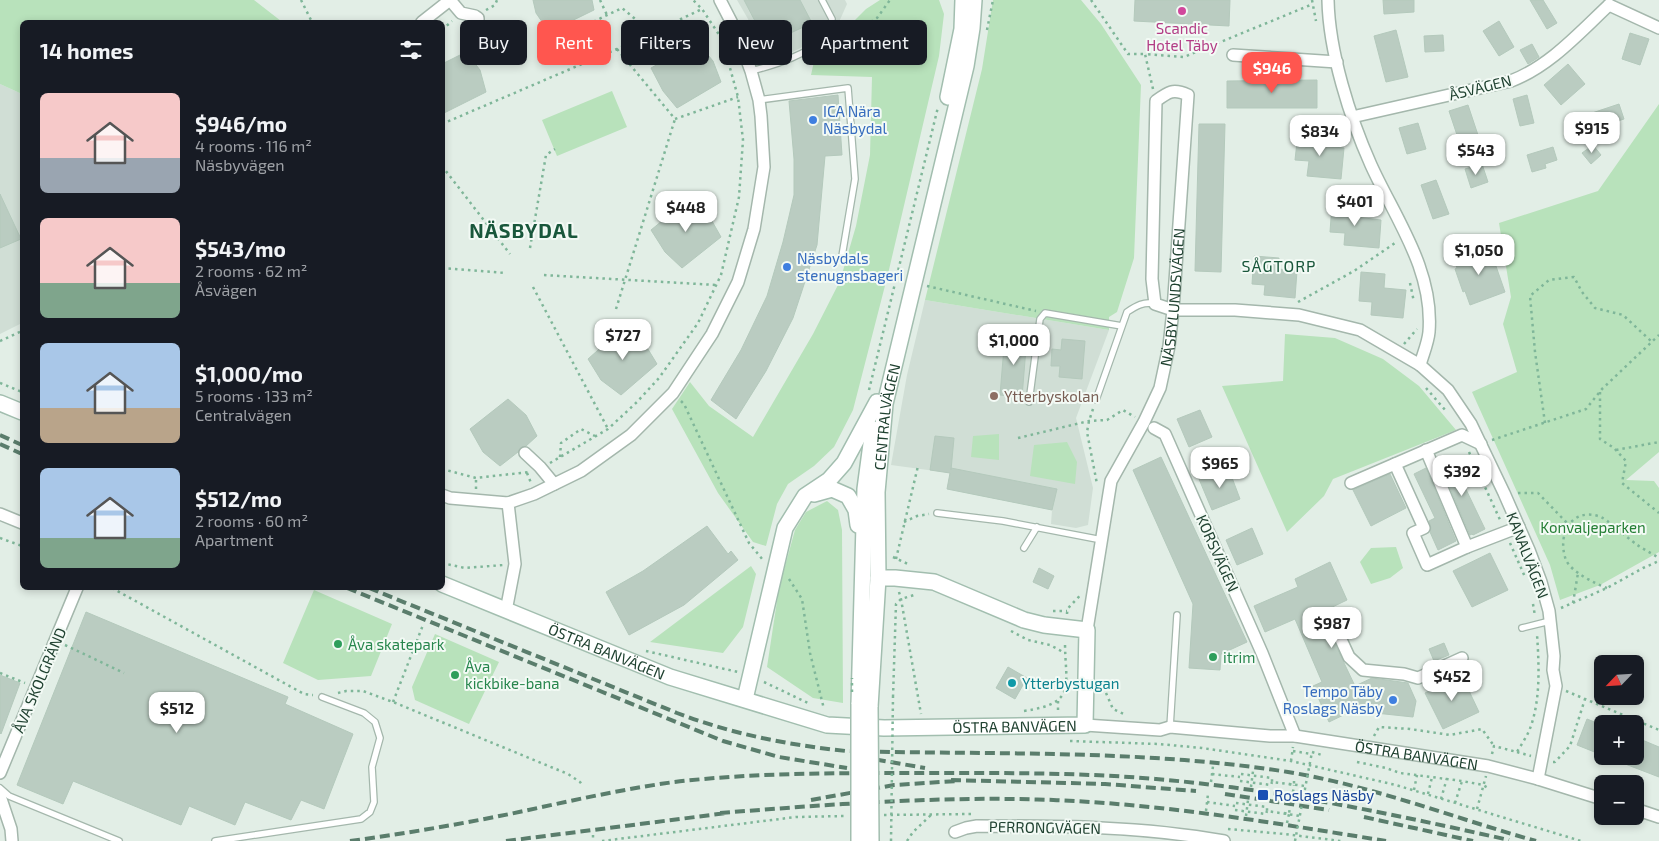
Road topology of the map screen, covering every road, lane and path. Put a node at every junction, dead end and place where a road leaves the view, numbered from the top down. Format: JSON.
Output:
{"nodes":[{"id":1,"x":301,"y":0,"type":"edge"},
{"id":2,"x":450,"y":0,"type":"edge"},
{"id":3,"x":600,"y":0,"type":"edge"},
{"id":4,"x":693,"y":0,"type":"edge"},
{"id":5,"x":720,"y":0,"type":"edge"},
{"id":6,"x":822,"y":0,"type":"edge"},
{"id":7,"x":963,"y":0,"type":"edge"},
{"id":8,"x":974,"y":0,"type":"edge"},
{"id":9,"x":1091,"y":0,"type":"edge"},
{"id":10,"x":1328,"y":0,"type":"edge"},
{"id":11,"x":1608,"y":2,"type":"edge"},
{"id":12,"x":1313,"y":4,"type":"dead end"},
{"id":13,"x":702,"y":9,"type":"junction"},
{"id":14,"x":607,"y":15,"type":"junction"},
{"id":15,"x":311,"y":20,"type":"edge"},
{"id":16,"x":425,"y":20,"type":"edge"},
{"id":17,"x":478,"y":20,"type":"edge"},
{"id":18,"x":597,"y":20,"type":"edge"},
{"id":19,"x":636,"y":20,"type":"edge"},
{"id":20,"x":679,"y":20,"type":"edge"},
{"id":21,"x":1659,"y":28,"type":"edge"},
{"id":22,"x":621,"y":47,"type":"edge"},
{"id":23,"x":617,"y":49,"type":"junction"},
{"id":24,"x":611,"y":52,"type":"edge"},
{"id":25,"x":1145,"y":54,"type":"junction"},
{"id":26,"x":1233,"y":56,"type":"dead end"},
{"id":27,"x":1337,"y":62,"type":"junction"},
{"id":28,"x":581,"y":65,"type":"edge"},
{"id":29,"x":751,"y":71,"type":"junction"},
{"id":30,"x":738,"y":97,"type":"junction"},
{"id":31,"x":759,"y":100,"type":"junction"},
{"id":32,"x":1156,"y":101,"type":"junction"},
{"id":33,"x":1352,"y":117,"type":"junction"},
{"id":34,"x":675,"y":119,"type":"junction"},
{"id":35,"x":445,"y":123,"type":"edge"},
{"id":36,"x":555,"y":149,"type":"dead end"},
{"id":37,"x":445,"y":170,"type":"edge"},
{"id":38,"x":1395,"y":243,"type":"dead end"},
{"id":39,"x":530,"y":248,"type":"dead end"},
{"id":40,"x":510,"y":254,"type":"dead end"},
{"id":41,"x":842,"y":256,"type":"dead end"},
{"id":42,"x":445,"y":268,"type":"edge"},
{"id":43,"x":505,"y":273,"type":"dead end"},
{"id":44,"x":544,"y":275,"type":"dead end"},
{"id":45,"x":626,"y":279,"type":"junction"},
{"id":46,"x":924,"y":285,"type":"dead end"},
{"id":47,"x":716,"y":286,"type":"junction"},
{"id":48,"x":533,"y":287,"type":"dead end"},
{"id":49,"x":1154,"y":304,"type":"junction"},
{"id":50,"x":616,"y":309,"type":"dead end"},
{"id":51,"x":1173,"y":310,"type":"junction"},
{"id":52,"x":1045,"y":313,"type":"junction"},
{"id":53,"x":1286,"y":314,"type":"junction"},
{"id":54,"x":1122,"y":326,"type":"junction"},
{"id":55,"x":20,"y":332,"type":"edge"},
{"id":56,"x":1659,"y":335,"type":"edge"},
{"id":57,"x":0,"y":341,"type":"edge"},
{"id":58,"x":1652,"y":342,"type":"junction"},
{"id":59,"x":1420,"y":365,"type":"junction"},
{"id":60,"x":0,"y":382,"type":"edge"},
{"id":61,"x":20,"y":391,"type":"edge"},
{"id":62,"x":1600,"y":392,"type":"junction"},
{"id":63,"x":673,"y":393,"type":"junction"},
{"id":64,"x":1096,"y":400,"type":"dead end"},
{"id":65,"x":877,"y":402,"type":"junction"},
{"id":66,"x":1029,"y":402,"type":"dead end"},
{"id":67,"x":0,"y":403,"type":"edge"},
{"id":68,"x":20,"y":411,"type":"edge"},
{"id":69,"x":1545,"y":423,"type":"junction"},
{"id":70,"x":1149,"y":425,"type":"junction"},
{"id":71,"x":596,"y":437,"type":"dead end"},
{"id":72,"x":1018,"y":438,"type":"dead end"},
{"id":73,"x":1659,"y":442,"type":"edge"},
{"id":74,"x":1481,"y":444,"type":"junction"},
{"id":75,"x":1426,"y":450,"type":"junction"},
{"id":76,"x":1616,"y":450,"type":"junction"},
{"id":77,"x":525,"y":453,"type":"dead end"},
{"id":78,"x":560,"y":457,"type":"dead end"},
{"id":79,"x":1395,"y":464,"type":"junction"},
{"id":80,"x":918,"y":466,"type":"dead end"},
{"id":81,"x":1351,"y":483,"type":"dead end"},
{"id":82,"x":554,"y":484,"type":"junction"},
{"id":83,"x":1504,"y":493,"type":"junction"},
{"id":84,"x":445,"y":496,"type":"edge"},
{"id":85,"x":806,"y":496,"type":"junction"},
{"id":86,"x":508,"y":503,"type":"junction"},
{"id":87,"x":937,"y":513,"type":"joint"},
{"id":88,"x":1659,"y":513,"type":"edge"},
{"id":89,"x":0,"y":514,"type":"edge"},
{"id":90,"x":20,"y":522,"type":"edge"},
{"id":91,"x":904,"y":522,"type":"junction"},
{"id":92,"x":1568,"y":524,"type":"junction"},
{"id":93,"x":1036,"y":527,"type":"junction"},
{"id":94,"x":1519,"y":527,"type":"junction"},
{"id":95,"x":0,"y":538,"type":"edge"},
{"id":96,"x":1102,"y":540,"type":"junction"},
{"id":97,"x":20,"y":545,"type":"edge"},
{"id":98,"x":1468,"y":547,"type":"junction"},
{"id":99,"x":1024,"y":548,"type":"dead end"},
{"id":100,"x":896,"y":560,"type":"dead end"},
{"id":101,"x":1659,"y":560,"type":"edge"},
{"id":102,"x":766,"y":563,"type":"dead end"},
{"id":103,"x":445,"y":564,"type":"edge"},
{"id":104,"x":515,"y":564,"type":"junction"},
{"id":105,"x":1578,"y":572,"type":"junction"},
{"id":106,"x":871,"y":576,"type":"junction"},
{"id":107,"x":789,"y":579,"type":"dead end"},
{"id":108,"x":445,"y":585,"type":"edge"},
{"id":109,"x":1608,"y":588,"type":"junction"},
{"id":110,"x":76,"y":590,"type":"edge"},
{"id":111,"x":116,"y":590,"type":"edge"},
{"id":112,"x":1573,"y":603,"type":"junction"},
{"id":113,"x":506,"y":610,"type":"junction"},
{"id":114,"x":1535,"y":613,"type":"dead end"},
{"id":115,"x":1177,"y":615,"type":"dead end"},
{"id":116,"x":1549,"y":616,"type":"junction"},
{"id":117,"x":1332,"y":620,"type":"dead end"},
{"id":118,"x":423,"y":625,"type":"dead end"},
{"id":119,"x":1522,"y":628,"type":"dead end"},
{"id":120,"x":1086,"y":630,"type":"junction"},
{"id":121,"x":56,"y":641,"type":"junction"},
{"id":122,"x":638,"y":649,"type":"dead end"},
{"id":123,"x":1462,"y":658,"type":"dead end"},
{"id":124,"x":0,"y":673,"type":"edge"},
{"id":125,"x":124,"y":674,"type":"dead end"},
{"id":126,"x":750,"y":675,"type":"junction"},
{"id":127,"x":1556,"y":686,"type":"junction"},
{"id":128,"x":36,"y":688,"type":"junction"},
{"id":129,"x":322,"y":697,"type":"junction"},
{"id":130,"x":745,"y":699,"type":"junction"},
{"id":131,"x":1585,"y":699,"type":"junction"},
{"id":132,"x":393,"y":702,"type":"junction"},
{"id":133,"x":864,"y":705,"type":"junction"},
{"id":134,"x":922,"y":717,"type":"dead end"},
{"id":135,"x":1086,"y":725,"type":"junction"},
{"id":136,"x":1170,"y":727,"type":"junction"},
{"id":137,"x":1659,"y":730,"type":"edge"},
{"id":138,"x":1295,"y":736,"type":"junction"},
{"id":139,"x":891,"y":738,"type":"dead end"},
{"id":140,"x":901,"y":739,"type":"dead end"},
{"id":141,"x":1067,"y":740,"type":"dead end"},
{"id":142,"x":1368,"y":746,"type":"junction"},
{"id":143,"x":1494,"y":746,"type":"dead end"},
{"id":144,"x":1293,"y":751,"type":"dead end"},
{"id":145,"x":1517,"y":752,"type":"dead end"},
{"id":146,"x":1311,"y":754,"type":"junction"},
{"id":147,"x":1322,"y":754,"type":"dead end"},
{"id":148,"x":1542,"y":759,"type":"junction"},
{"id":149,"x":1357,"y":762,"type":"dead end"},
{"id":150,"x":1213,"y":766,"type":"dead end"},
{"id":151,"x":1253,"y":771,"type":"dead end"},
{"id":152,"x":0,"y":773,"type":"edge"},
{"id":153,"x":1212,"y":774,"type":"junction"},
{"id":154,"x":1417,"y":775,"type":"junction"},
{"id":155,"x":1240,"y":777,"type":"junction"},
{"id":156,"x":1294,"y":777,"type":"dead end"},
{"id":157,"x":1432,"y":777,"type":"junction"},
{"id":158,"x":1447,"y":778,"type":"junction"},
{"id":159,"x":1538,"y":779,"type":"junction"},
{"id":160,"x":1462,"y":781,"type":"junction"},
{"id":161,"x":1211,"y":782,"type":"dead end"},
{"id":162,"x":1272,"y":782,"type":"junction"},
{"id":163,"x":1294,"y":785,"type":"junction"},
{"id":164,"x":582,"y":786,"type":"dead end"},
{"id":165,"x":1251,"y":786,"type":"dead end"},
{"id":166,"x":1305,"y":786,"type":"junction"},
{"id":167,"x":0,"y":788,"type":"edge"},
{"id":168,"x":1490,"y":789,"type":"dead end"},
{"id":169,"x":1414,"y":790,"type":"junction"},
{"id":170,"x":1293,"y":792,"type":"dead end"},
{"id":171,"x":1208,"y":794,"type":"dead end"},
{"id":172,"x":1428,"y":794,"type":"junction"},
{"id":173,"x":0,"y":796,"type":"edge"},
{"id":174,"x":1594,"y":797,"type":"edge"},
{"id":175,"x":1442,"y":799,"type":"junction"},
{"id":176,"x":1248,"y":800,"type":"dead end"},
{"id":177,"x":1207,"y":802,"type":"junction"},
{"id":178,"x":1455,"y":802,"type":"junction"},
{"id":179,"x":1235,"y":806,"type":"junction"},
{"id":180,"x":1290,"y":806,"type":"dead end"},
{"id":181,"x":1206,"y":811,"type":"dead end"},
{"id":182,"x":1266,"y":811,"type":"junction"},
{"id":183,"x":1644,"y":812,"type":"edge"},
{"id":184,"x":932,"y":814,"type":"dead end"},
{"id":185,"x":1288,"y":814,"type":"junction"},
{"id":186,"x":1246,"y":816,"type":"dead end"},
{"id":187,"x":1300,"y":816,"type":"junction"},
{"id":188,"x":827,"y":817,"type":"dead end"},
{"id":189,"x":1659,"y":817,"type":"edge"},
{"id":190,"x":1287,"y":823,"type":"dead end"},
{"id":191,"x":1243,"y":830,"type":"dead end"},
{"id":192,"x":955,"y":832,"type":"dead end"},
{"id":193,"x":592,"y":834,"type":"dead end"},
{"id":194,"x":12,"y":841,"type":"edge"},
{"id":195,"x":119,"y":841,"type":"edge"},
{"id":196,"x":215,"y":841,"type":"edge"},
{"id":197,"x":593,"y":841,"type":"edge"},
{"id":198,"x":602,"y":841,"type":"edge"},
{"id":199,"x":859,"y":841,"type":"edge"},
{"id":200,"x":871,"y":841,"type":"edge"},
{"id":201,"x":892,"y":841,"type":"edge"},
{"id":202,"x":907,"y":841,"type":"edge"},
{"id":203,"x":1224,"y":841,"type":"edge"},
{"id":204,"x":1295,"y":841,"type":"edge"},
{"id":205,"x":1341,"y":841,"type":"edge"},
{"id":206,"x":1581,"y":841,"type":"edge"}],
"edges":[{"from":1,"to":15,"type":"path"},
{"from":2,"to":16,"type":"street"},
{"from":2,"to":17,"type":"street"},
{"from":3,"to":14,"type":"path"},
{"from":4,"to":13,"type":"path"},
{"from":5,"to":29,"type":"street"},
{"from":6,"to":29,"type":"lane"},
{"from":7,"to":65,"type":"street","name":"CENTRALVÄGEN"},
{"from":8,"to":106,"type":"street","name":"CENTRALVÄGEN"},
{"from":9,"to":25,"type":"path"},
{"from":10,"to":27,"type":"street"},
{"from":11,"to":21,"type":"street"},
{"from":11,"to":33,"type":"street","name":"ÅSVÄGEN"},
{"from":12,"to":25,"type":"path"},
{"from":13,"to":20,"type":"path"},
{"from":13,"to":30,"type":"path"},
{"from":14,"to":18,"type":"path"},
{"from":14,"to":19,"type":"path"},
{"from":22,"to":23,"type":"path"},
{"from":23,"to":24,"type":"path"},
{"from":23,"to":34,"type":"path"},
{"from":25,"to":32,"type":"path"},
{"from":26,"to":27,"type":"street"},
{"from":27,"to":33,"type":"street"},
{"from":28,"to":35,"type":"path"},
{"from":29,"to":31,"type":"street"},
{"from":30,"to":34,"type":"path"},
{"from":30,"to":47,"type":"path"},
{"from":31,"to":41,"type":"lane"},
{"from":31,"to":63,"type":"street"},
{"from":32,"to":49,"type":"street","name":"NÄSBYLUNDSVÄGEN"},
{"from":32,"to":51,"type":"street","name":"NÄSBYLUNDSVÄGEN"},
{"from":33,"to":59,"type":"street"},
{"from":34,"to":45,"type":"path"},
{"from":36,"to":39,"type":"path"},
{"from":37,"to":40,"type":"path"},
{"from":38,"to":53,"type":"path"},
{"from":42,"to":43,"type":"path"},
{"from":44,"to":45,"type":"path"},
{"from":45,"to":47,"type":"path"},
{"from":45,"to":50,"type":"path"},
{"from":46,"to":52,"type":"path"},
{"from":47,"to":48,"type":"path"},
{"from":49,"to":51,"type":"street","name":"KANALVÄGEN"},
{"from":49,"to":54,"type":"lane"},
{"from":51,"to":53,"type":"street","name":"KANALVÄGEN"},
{"from":51,"to":70,"type":"street","name":"NÄSBYLUNDSVÄGEN"},
{"from":52,"to":54,"type":"lane"},
{"from":52,"to":66,"type":"lane"},
{"from":53,"to":59,"type":"street","name":"KANALVÄGEN"},
{"from":54,"to":64,"type":"lane"},
{"from":55,"to":57,"type":"path"},
{"from":56,"to":58,"type":"path"},
{"from":58,"to":62,"type":"path"},
{"from":58,"to":69,"type":"path"},
{"from":59,"to":74,"type":"street","name":"KANALVÄGEN"},
{"from":60,"to":61,"type":"path"},
{"from":62,"to":69,"type":"path"},
{"from":62,"to":76,"type":"path"},
{"from":63,"to":82,"type":"street"},
{"from":63,"to":102,"type":"path"},
{"from":65,"to":85,"type":"street"},
{"from":65,"to":106,"type":"street","name":"CENTRALVÄGEN"},
{"from":67,"to":68,"type":"street"},
{"from":69,"to":74,"type":"path"},
{"from":70,"to":72,"type":"path"},
{"from":70,"to":96,"type":"street","name":"NÄSBYLUNDSVÄGEN"},
{"from":70,"to":138,"type":"street","name":"KORSVÄGEN"},
{"from":71,"to":78,"type":"path"},
{"from":73,"to":76,"type":"path"},
{"from":74,"to":75,"type":"street"},
{"from":74,"to":83,"type":"street","name":"KANALVÄGEN"},
{"from":75,"to":79,"type":"street"},
{"from":75,"to":98,"type":"street"},
{"from":76,"to":88,"type":"path"},
{"from":77,"to":82,"type":"street"},
{"from":79,"to":81,"type":"street"},
{"from":79,"to":98,"type":"street"},
{"from":80,"to":91,"type":"path"},
{"from":82,"to":86,"type":"street"},
{"from":83,"to":92,"type":"path"},
{"from":83,"to":94,"type":"street","name":"KANALVÄGEN"},
{"from":84,"to":86,"type":"street"},
{"from":85,"to":106,"type":"street"},
{"from":85,"to":126,"type":"street"},
{"from":86,"to":104,"type":"street"},
{"from":87,"to":91,"type":"path"},
{"from":87,"to":93,"type":"lane"},
{"from":89,"to":90,"type":"street"},
{"from":91,"to":100,"type":"path"},
{"from":92,"to":101,"type":"path"},
{"from":92,"to":105,"type":"path"},
{"from":93,"to":96,"type":"lane"},
{"from":93,"to":99,"type":"lane"},
{"from":94,"to":98,"type":"street"},
{"from":94,"to":116,"type":"street","name":"KANALVÄGEN"},
{"from":95,"to":97,"type":"path"},
{"from":96,"to":120,"type":"street","name":"NÄSBYLUNDSVÄGEN"},
{"from":101,"to":109,"type":"path"},
{"from":103,"to":104,"type":"path"},
{"from":104,"to":113,"type":"street"},
{"from":105,"to":109,"type":"path"},
{"from":105,"to":112,"type":"path"},
{"from":106,"to":120,"type":"street"},
{"from":106,"to":133,"type":"street","name":"CENTRALVÄGEN"},
{"from":107,"to":126,"type":"path"},
{"from":108,"to":113,"type":"street","name":"ÖSTRA BANVÄGEN"},
{"from":109,"to":112,"type":"path"},
{"from":110,"to":121,"type":"street","name":"ÅVA SKOLGRÄND"},
{"from":111,"to":129,"type":"path"},
{"from":112,"to":116,"type":"path"},
{"from":113,"to":130,"type":"street","name":"ÖSTRA BANVÄGEN"},
{"from":114,"to":116,"type":"path"},
{"from":115,"to":136,"type":"lane"},
{"from":116,"to":119,"type":"lane"},
{"from":116,"to":127,"type":"street","name":"KANALVÄGEN"},
{"from":117,"to":123,"type":"street"},
{"from":118,"to":132,"type":"path"},
{"from":120,"to":135,"type":"street","name":"NÄSBYLUNDSVÄGEN"},
{"from":121,"to":125,"type":"path"},
{"from":121,"to":128,"type":"street","name":"ÅVA SKOLGRÄND"},
{"from":122,"to":126,"type":"path"},
{"from":124,"to":128,"type":"path"},
{"from":126,"to":130,"type":"street"},
{"from":127,"to":131,"type":"path"},
{"from":127,"to":148,"type":"street","name":"KANALVÄGEN"},
{"from":128,"to":152,"type":"street","name":"ÅVA SKOLGRÄND"},
{"from":129,"to":132,"type":"path"},
{"from":129,"to":196,"type":"lane"},
{"from":130,"to":135,"type":"street","name":"ÖSTRA BANVÄGEN"},
{"from":131,"to":137,"type":"path"},
{"from":131,"to":148,"type":"path"},
{"from":132,"to":164,"type":"path"},
{"from":133,"to":199,"type":"street","name":"CENTRALVÄGEN","bridge":true},
{"from":133,"to":200,"type":"street","name":"CENTRALVÄGEN","bridge":true},
{"from":134,"to":201,"type":"path","bridge":true},
{"from":135,"to":136,"type":"street","name":"ÖSTRA BANVÄGEN"},
{"from":136,"to":138,"type":"street","name":"ÖSTRA BANVÄGEN"},
{"from":138,"to":142,"type":"street","name":"ÖSTRA BANVÄGEN"},
{"from":139,"to":140,"type":"path"},
{"from":141,"to":169,"type":"path"},
{"from":142,"to":143,"type":"path"},
{"from":142,"to":159,"type":"street","name":"ÖSTRA BANVÄGEN"},
{"from":144,"to":146,"type":"path"},
{"from":145,"to":148,"type":"path"},
{"from":146,"to":147,"type":"path"},
{"from":146,"to":166,"type":"path","bridge":true},
{"from":148,"to":159,"type":"street","name":"KANALVÄGEN"},
{"from":149,"to":154,"type":"path"},
{"from":150,"to":153,"type":"path"},
{"from":151,"to":165,"type":"path"},
{"from":153,"to":155,"type":"path"},
{"from":153,"to":161,"type":"path"},
{"from":154,"to":157,"type":"path"},
{"from":154,"to":169,"type":"path"},
{"from":155,"to":162,"type":"path","bridge":true},
{"from":155,"to":162,"type":"path","bridge":true},
{"from":156,"to":163,"type":"path"},
{"from":157,"to":158,"type":"path"},
{"from":157,"to":172,"type":"path"},
{"from":158,"to":160,"type":"path"},
{"from":158,"to":175,"type":"path"},
{"from":159,"to":174,"type":"street","name":"ÖSTRA BANVÄGEN"},
{"from":160,"to":168,"type":"path"},
{"from":160,"to":178,"type":"path"},
{"from":162,"to":163,"type":"path","bridge":true},
{"from":163,"to":166,"type":"path","bridge":true},
{"from":163,"to":170,"type":"path"},
{"from":166,"to":187,"type":"path","bridge":true},
{"from":167,"to":195,"type":"lane"},
{"from":169,"to":172,"type":"path"},
{"from":171,"to":177,"type":"path"},
{"from":172,"to":175,"type":"path"},
{"from":173,"to":194,"type":"street"},
{"from":175,"to":178,"type":"path"},
{"from":176,"to":186,"type":"path"},
{"from":177,"to":179,"type":"path"},
{"from":177,"to":181,"type":"path"},
{"from":178,"to":206,"type":"path"},
{"from":179,"to":182,"type":"path","bridge":true},
{"from":179,"to":182,"type":"path","bridge":true},
{"from":180,"to":185,"type":"path"},
{"from":182,"to":185,"type":"path","bridge":true},
{"from":183,"to":189,"type":"street"},
{"from":184,"to":202,"type":"path"},
{"from":185,"to":187,"type":"path","bridge":true},
{"from":185,"to":190,"type":"path"},
{"from":187,"to":204,"type":"path","bridge":true},
{"from":188,"to":198,"type":"path"},
{"from":191,"to":205,"type":"path"},
{"from":192,"to":203,"type":"street","name":"PERRONGVÄGEN"},
{"from":193,"to":197,"type":"path"}]}
